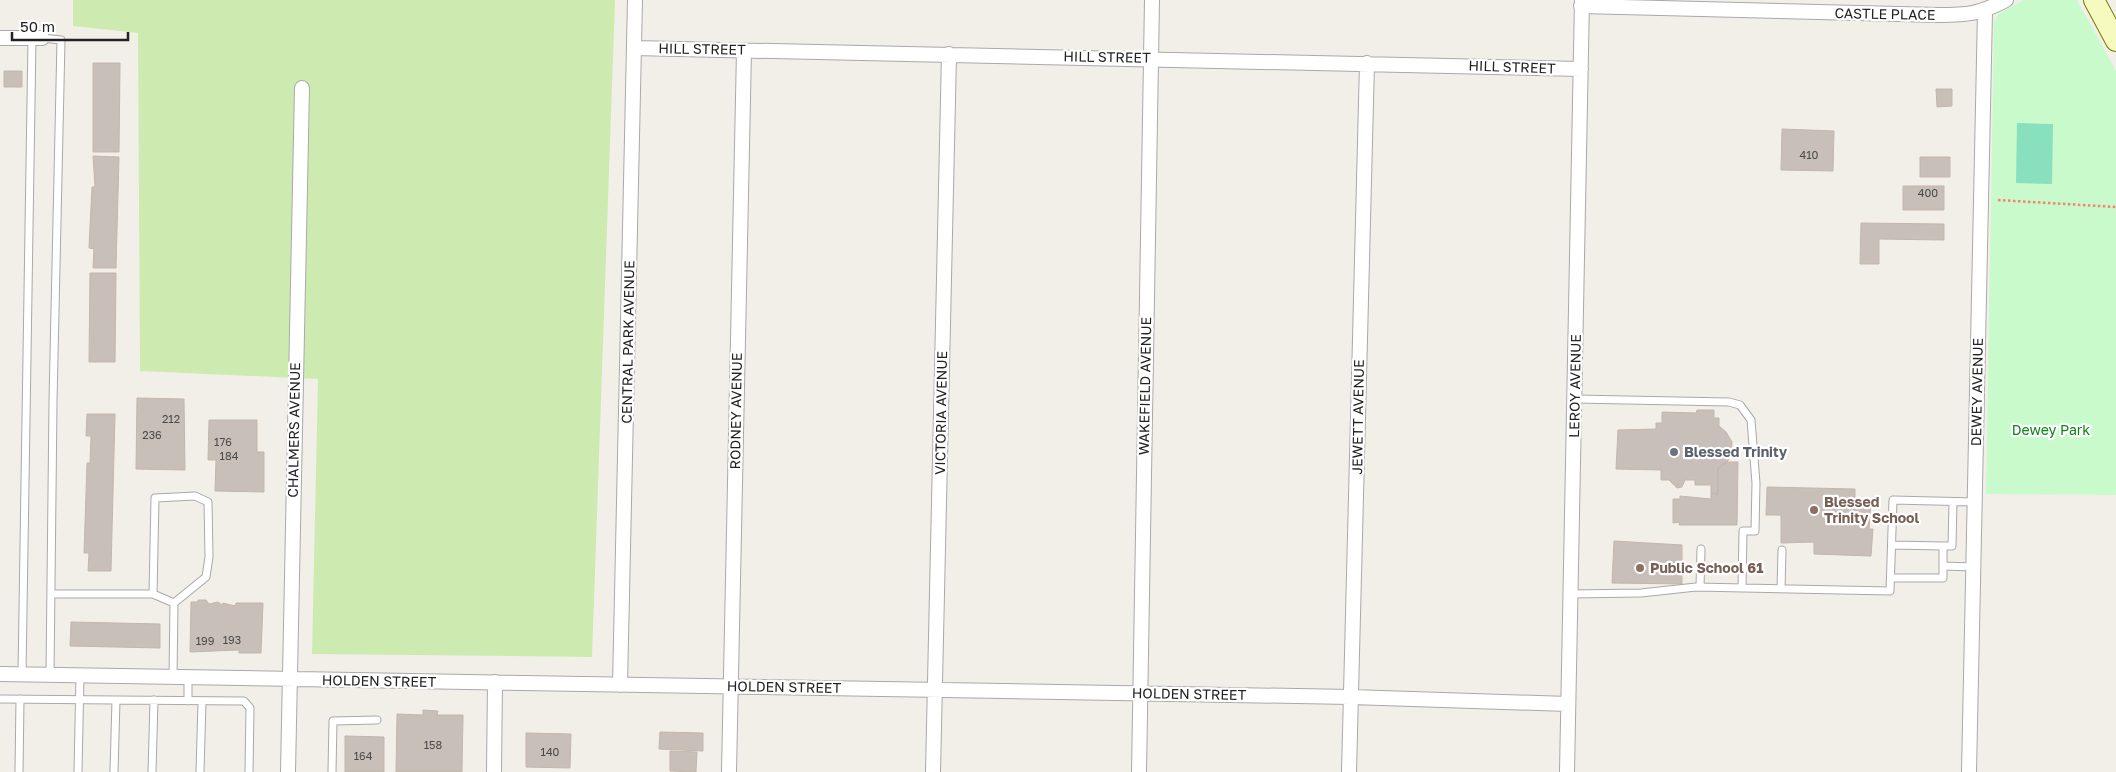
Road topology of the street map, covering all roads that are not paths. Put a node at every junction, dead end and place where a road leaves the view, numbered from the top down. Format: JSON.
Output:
{"nodes":[{"id":1,"x":635,"y":0,"type":"edge"},
{"id":2,"x":1152,"y":0,"type":"edge"},
{"id":3,"x":2006,"y":0,"type":"edge"},
{"id":4,"x":2094,"y":0,"type":"edge"},
{"id":5,"x":1581,"y":3,"type":"edge"},
{"id":6,"x":1984,"y":12,"type":"junction"},
{"id":7,"x":0,"y":38,"type":"edge"},
{"id":8,"x":37,"y":38,"type":"junction"},
{"id":9,"x":2116,"y":41,"type":"edge"},
{"id":10,"x":634,"y":48,"type":"junction"},
{"id":11,"x":744,"y":50,"type":"junction"},
{"id":12,"x":949,"y":54,"type":"junction"},
{"id":13,"x":1150,"y":58,"type":"junction"},
{"id":14,"x":1367,"y":62,"type":"junction"},
{"id":15,"x":1581,"y":69,"type":"junction"},
{"id":16,"x":302,"y":88,"type":"dead end"},
{"id":17,"x":1575,"y":399,"type":"junction"},
{"id":18,"x":1953,"y":502,"type":"junction"},
{"id":19,"x":1975,"y":502,"type":"junction"},
{"id":20,"x":1892,"y":545,"type":"junction"},
{"id":21,"x":1943,"y":546,"type":"junction"},
{"id":22,"x":1701,"y":549,"type":"dead end"},
{"id":23,"x":1782,"y":550,"type":"dead end"},
{"id":24,"x":1943,"y":566,"type":"junction"},
{"id":25,"x":1974,"y":567,"type":"junction"},
{"id":26,"x":1891,"y":578,"type":"junction"},
{"id":27,"x":1700,"y":587,"type":"junction"},
{"id":28,"x":1742,"y":587,"type":"junction"},
{"id":29,"x":1781,"y":589,"type":"junction"},
{"id":30,"x":52,"y":594,"type":"junction"},
{"id":31,"x":152,"y":594,"type":"junction"},
{"id":32,"x":1570,"y":594,"type":"junction"},
{"id":33,"x":174,"y":603,"type":"junction"},
{"id":34,"x":0,"y":674,"type":"edge"},
{"id":35,"x":22,"y":674,"type":"junction"},
{"id":36,"x":50,"y":675,"type":"junction"},
{"id":37,"x":80,"y":676,"type":"junction"},
{"id":38,"x":173,"y":677,"type":"junction"},
{"id":39,"x":188,"y":677,"type":"junction"},
{"id":40,"x":289,"y":679,"type":"junction"},
{"id":41,"x":494,"y":682,"type":"junction"},
{"id":42,"x":620,"y":684,"type":"junction"},
{"id":43,"x":731,"y":686,"type":"junction"},
{"id":44,"x":935,"y":690,"type":"junction"},
{"id":45,"x":1140,"y":694,"type":"junction"},
{"id":46,"x":1351,"y":697,"type":"junction"},
{"id":47,"x":0,"y":699,"type":"edge"},
{"id":48,"x":20,"y":699,"type":"junction"},
{"id":49,"x":80,"y":700,"type":"junction"},
{"id":50,"x":116,"y":700,"type":"junction"},
{"id":51,"x":154,"y":700,"type":"junction"},
{"id":52,"x":188,"y":701,"type":"junction"},
{"id":53,"x":202,"y":701,"type":"junction"},
{"id":54,"x":1568,"y":704,"type":"junction"},
{"id":55,"x":377,"y":720,"type":"dead end"},
{"id":56,"x":18,"y":772,"type":"edge"},
{"id":57,"x":78,"y":772,"type":"edge"},
{"id":58,"x":114,"y":772,"type":"edge"},
{"id":59,"x":152,"y":772,"type":"edge"},
{"id":60,"x":200,"y":772,"type":"edge"},
{"id":61,"x":249,"y":772,"type":"edge"},
{"id":62,"x":288,"y":772,"type":"edge"},
{"id":63,"x":332,"y":772,"type":"edge"},
{"id":64,"x":494,"y":772,"type":"edge"},
{"id":65,"x":729,"y":772,"type":"edge"},
{"id":66,"x":933,"y":772,"type":"edge"},
{"id":67,"x":1139,"y":772,"type":"edge"},
{"id":68,"x":1349,"y":772,"type":"edge"},
{"id":69,"x":1566,"y":772,"type":"edge"},
{"id":70,"x":1970,"y":772,"type":"edge"}],
"edges":[{"from":1,"to":10,"type":"street","name":"CENTRAL PARK AVENUE"},
{"from":2,"to":13,"type":"street","name":"WAKEFIELD AVENUE"},
{"from":3,"to":6,"type":"street","name":"CASTLE PLACE"},
{"from":4,"to":9,"type":"street"},
{"from":5,"to":6,"type":"street","name":"CASTLE PLACE"},
{"from":5,"to":15,"type":"street","name":"LEROY AVENUE"},
{"from":6,"to":19,"type":"street","name":"DEWEY AVENUE"},
{"from":7,"to":8,"type":"street"},
{"from":8,"to":30,"type":"lane"},
{"from":8,"to":35,"type":"lane"},
{"from":10,"to":11,"type":"street","name":"HILL STREET"},
{"from":10,"to":42,"type":"street","name":"CENTRAL PARK AVENUE"},
{"from":11,"to":12,"type":"street","name":"HILL STREET"},
{"from":11,"to":43,"type":"street","name":"RODNEY AVENUE"},
{"from":12,"to":13,"type":"street","name":"HILL STREET"},
{"from":12,"to":44,"type":"street","name":"VICTORIA AVENUE"},
{"from":13,"to":14,"type":"street","name":"HILL STREET"},
{"from":13,"to":45,"type":"street","name":"WAKEFIELD AVENUE"},
{"from":14,"to":15,"type":"street","name":"HILL STREET"},
{"from":14,"to":46,"type":"street","name":"JEWETT AVENUE"},
{"from":15,"to":17,"type":"street","name":"LEROY AVENUE"},
{"from":16,"to":40,"type":"street","name":"CHALMERS AVENUE"},
{"from":17,"to":28,"type":"lane"},
{"from":17,"to":32,"type":"street","name":"LEROY AVENUE"},
{"from":18,"to":19,"type":"lane"},
{"from":18,"to":20,"type":"lane"},
{"from":18,"to":21,"type":"lane"},
{"from":19,"to":25,"type":"street","name":"DEWEY AVENUE"},
{"from":20,"to":21,"type":"lane"},
{"from":20,"to":26,"type":"lane"},
{"from":21,"to":24,"type":"lane"},
{"from":22,"to":27,"type":"lane"},
{"from":23,"to":29,"type":"lane"},
{"from":24,"to":25,"type":"lane"},
{"from":24,"to":26,"type":"lane"},
{"from":25,"to":70,"type":"street","name":"DEWEY AVENUE"},
{"from":26,"to":29,"type":"lane"},
{"from":27,"to":28,"type":"lane"},
{"from":27,"to":32,"type":"lane"},
{"from":28,"to":29,"type":"lane"},
{"from":30,"to":31,"type":"lane"},
{"from":30,"to":36,"type":"lane"},
{"from":31,"to":33,"type":"lane"},
{"from":31,"to":33,"type":"lane"},
{"from":32,"to":54,"type":"street","name":"LEROY AVENUE"},
{"from":33,"to":38,"type":"lane"},
{"from":34,"to":35,"type":"street","name":"HOLDEN STREET"},
{"from":35,"to":36,"type":"street","name":"HOLDEN STREET"},
{"from":36,"to":37,"type":"street","name":"HOLDEN STREET"},
{"from":37,"to":38,"type":"street","name":"HOLDEN STREET"},
{"from":37,"to":49,"type":"lane"},
{"from":38,"to":39,"type":"street","name":"HOLDEN STREET"},
{"from":39,"to":40,"type":"street","name":"HOLDEN STREET"},
{"from":39,"to":52,"type":"lane"},
{"from":40,"to":41,"type":"street","name":"HOLDEN STREET"},
{"from":40,"to":62,"type":"street","name":"CHALMERS AVENUE"},
{"from":41,"to":42,"type":"street","name":"HOLDEN STREET"},
{"from":41,"to":64,"type":"street"},
{"from":42,"to":43,"type":"street","name":"HOLDEN STREET"},
{"from":43,"to":44,"type":"street","name":"HOLDEN STREET"},
{"from":43,"to":65,"type":"street","name":"RODNEY AVENUE"},
{"from":44,"to":45,"type":"street","name":"HOLDEN STREET"},
{"from":44,"to":66,"type":"street","name":"VICTORIA AVENUE"},
{"from":45,"to":46,"type":"street","name":"HOLDEN STREET"},
{"from":45,"to":67,"type":"street","name":"WAKEFIELD AVENUE"},
{"from":46,"to":54,"type":"street","name":"HOLDEN STREET"},
{"from":46,"to":68,"type":"street","name":"JEWETT AVENUE"},
{"from":47,"to":48,"type":"lane"},
{"from":48,"to":49,"type":"lane"},
{"from":48,"to":56,"type":"lane"},
{"from":49,"to":50,"type":"lane"},
{"from":49,"to":57,"type":"lane"},
{"from":50,"to":51,"type":"lane"},
{"from":50,"to":58,"type":"lane"},
{"from":51,"to":52,"type":"lane"},
{"from":51,"to":59,"type":"lane"},
{"from":52,"to":53,"type":"lane"},
{"from":53,"to":60,"type":"lane"},
{"from":53,"to":61,"type":"lane"},
{"from":54,"to":69,"type":"street","name":"LEROY AVENUE"},
{"from":55,"to":63,"type":"lane"}]}
